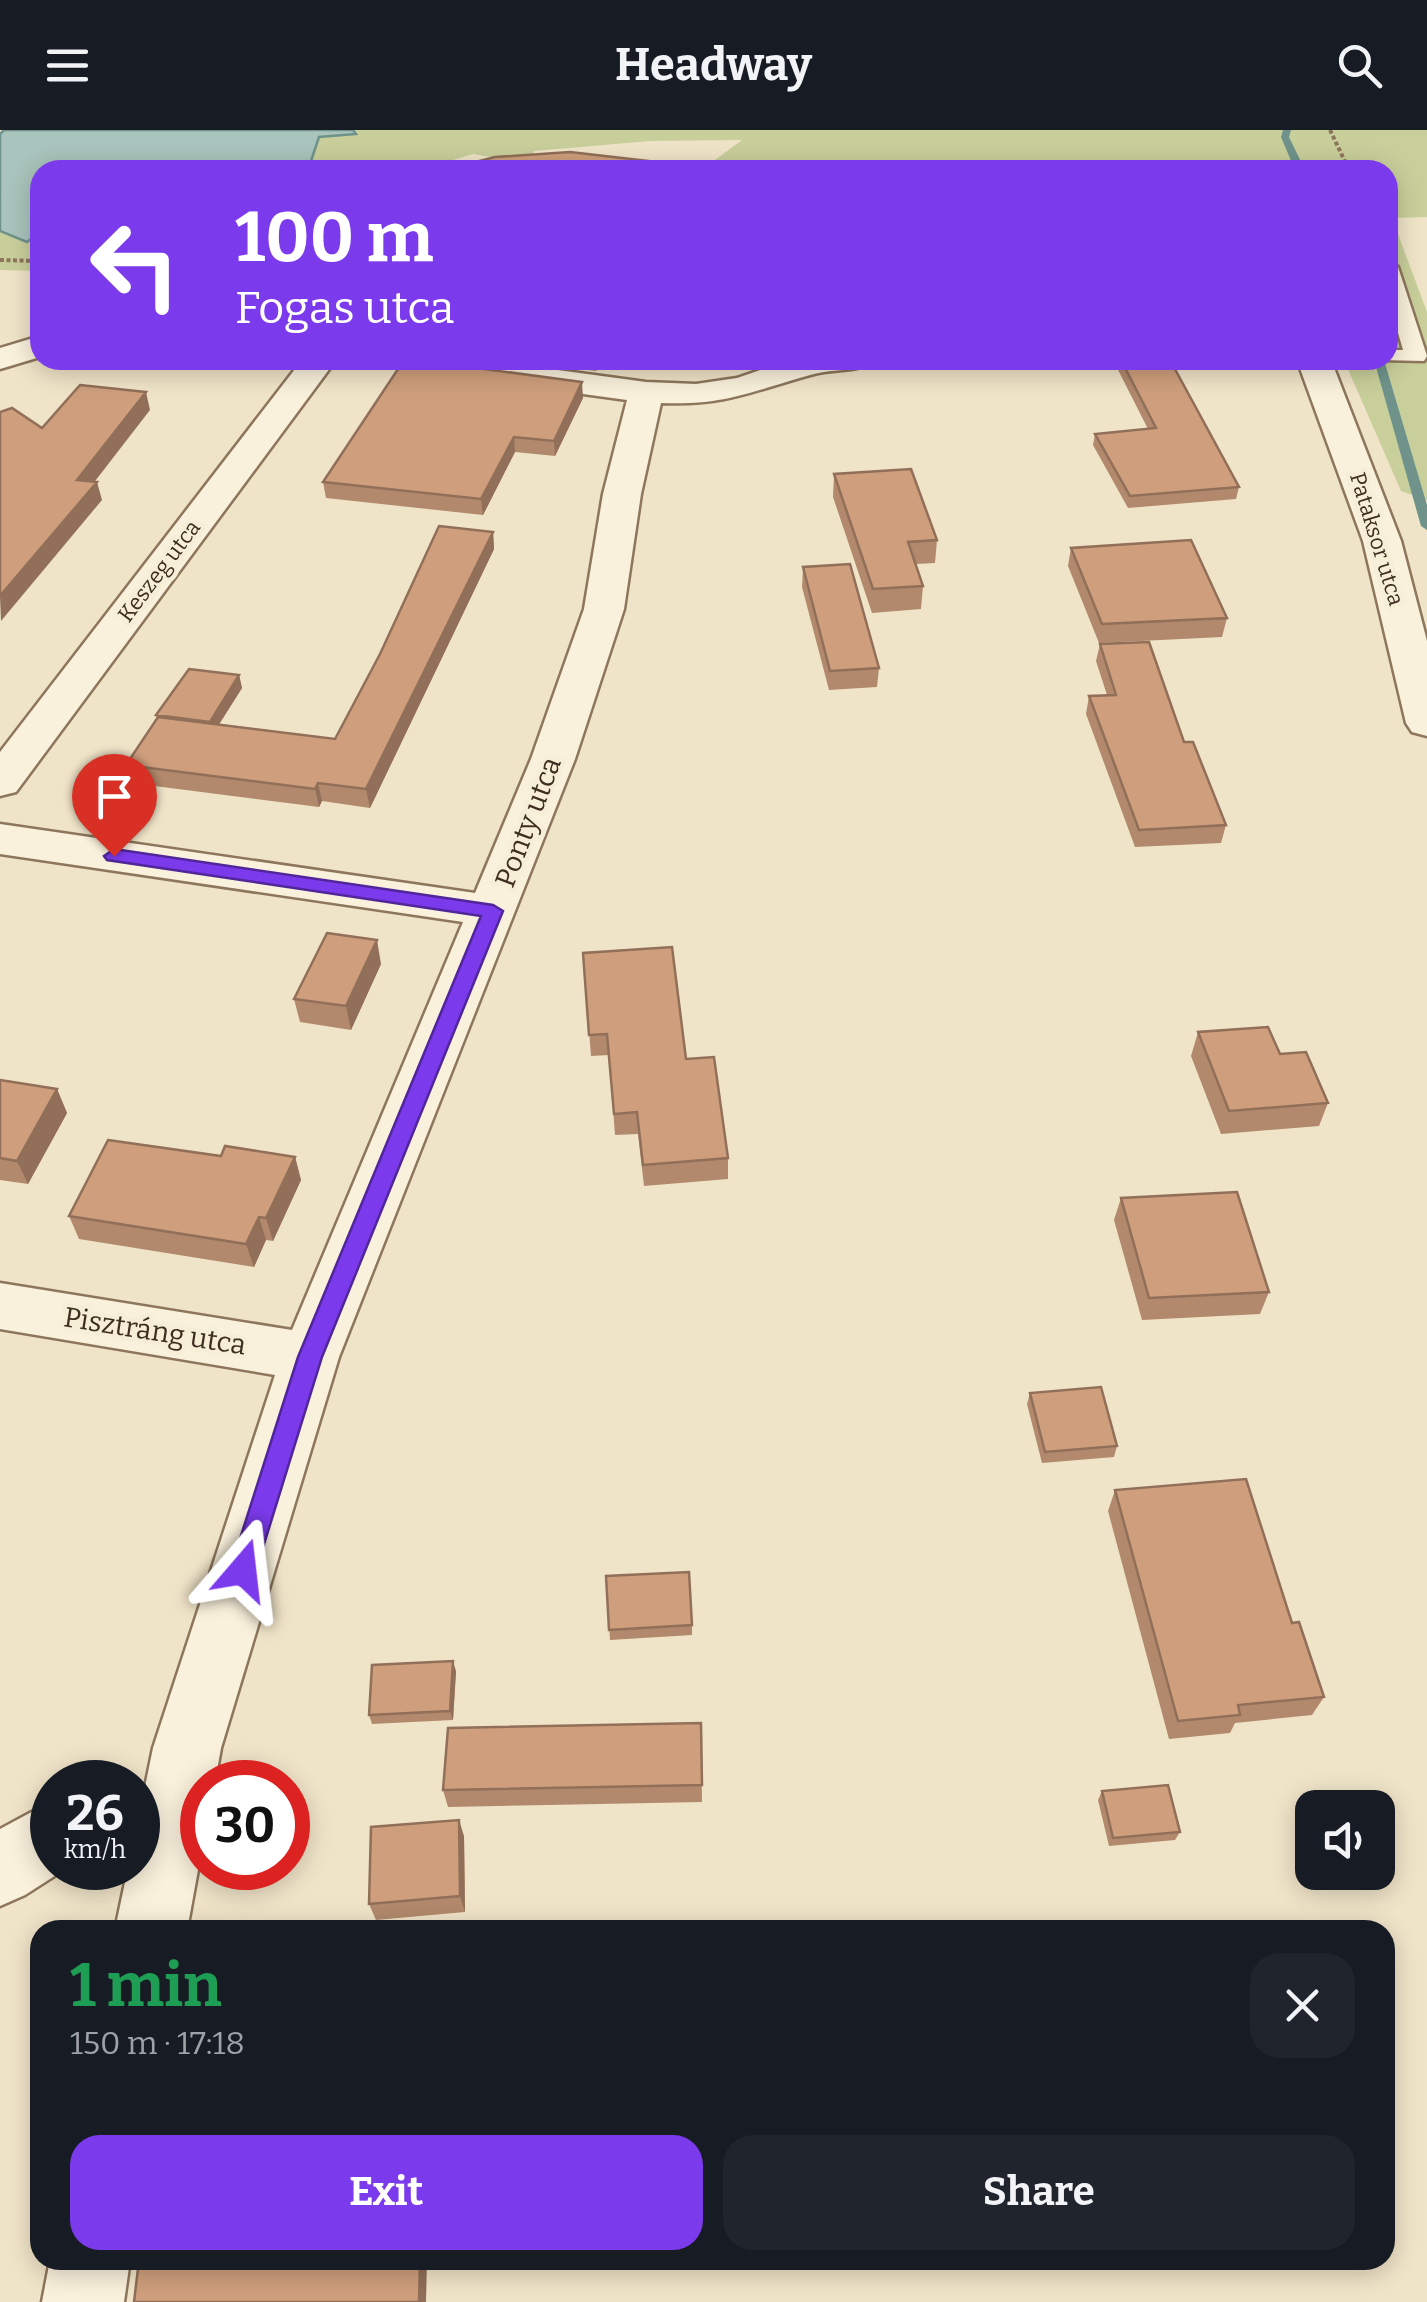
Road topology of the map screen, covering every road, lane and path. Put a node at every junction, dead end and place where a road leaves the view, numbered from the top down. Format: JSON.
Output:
{"nodes":[{"id":1,"x":1330,"y":130,"type":"edge"},
{"id":2,"x":1344,"y":160,"type":"edge"},
{"id":3,"x":0,"y":260,"type":"edge"},
{"id":4,"x":30,"y":261,"type":"edge"},
{"id":5,"x":1398,"y":299,"type":"edge"},
{"id":6,"x":30,"y":349,"type":"edge"},
{"id":7,"x":1398,"y":356,"type":"edge"},
{"id":8,"x":0,"y":359,"type":"edge"},
{"id":9,"x":311,"y":370,"type":"edge"},
{"id":10,"x":482,"y":370,"type":"edge"},
{"id":11,"x":790,"y":370,"type":"edge"},
{"id":12,"x":1318,"y":370,"type":"edge"},
{"id":13,"x":646,"y":392,"type":"junction"},
{"id":14,"x":1427,"y":723,"type":"edge"},
{"id":15,"x":0,"y":782,"type":"edge"},
{"id":16,"x":0,"y":839,"type":"edge"},
{"id":17,"x":493,"y":911,"type":"junction"},
{"id":18,"x":0,"y":1306,"type":"edge"},
{"id":19,"x":310,"y":1357,"type":"junction"},
{"id":20,"x":161,"y":1765,"type":"edge"},
{"id":21,"x":30,"y":1850,"type":"edge"},
{"id":22,"x":0,"y":1870,"type":"edge"},
{"id":23,"x":152,"y":1920,"type":"edge"},
{"id":24,"x":89,"y":2270,"type":"edge"},
{"id":25,"x":84,"y":2302,"type":"edge"}],
"edges":[{"from":1,"to":2,"type":"path"},
{"from":3,"to":4,"type":"path"},
{"from":5,"to":7,"type":"lane"},
{"from":6,"to":8,"type":"street"},
{"from":9,"to":15,"type":"street","name":"Keszeg utca"},
{"from":10,"to":13,"type":"street"},
{"from":11,"to":13,"type":"street"},
{"from":12,"to":14,"type":"street","name":"Pataksor utca"},
{"from":13,"to":17,"type":"street","name":"Ponty utca"},
{"from":16,"to":17,"type":"street"},
{"from":17,"to":19,"type":"street","name":"Ponty utca"},
{"from":18,"to":19,"type":"street","name":"Pisztráng utca"},
{"from":19,"to":20,"type":"street","name":"Ponty utca"},
{"from":20,"to":23,"type":"street","name":"Ponty utca"},
{"from":21,"to":22,"type":"street"},
{"from":24,"to":25,"type":"street"}]}
